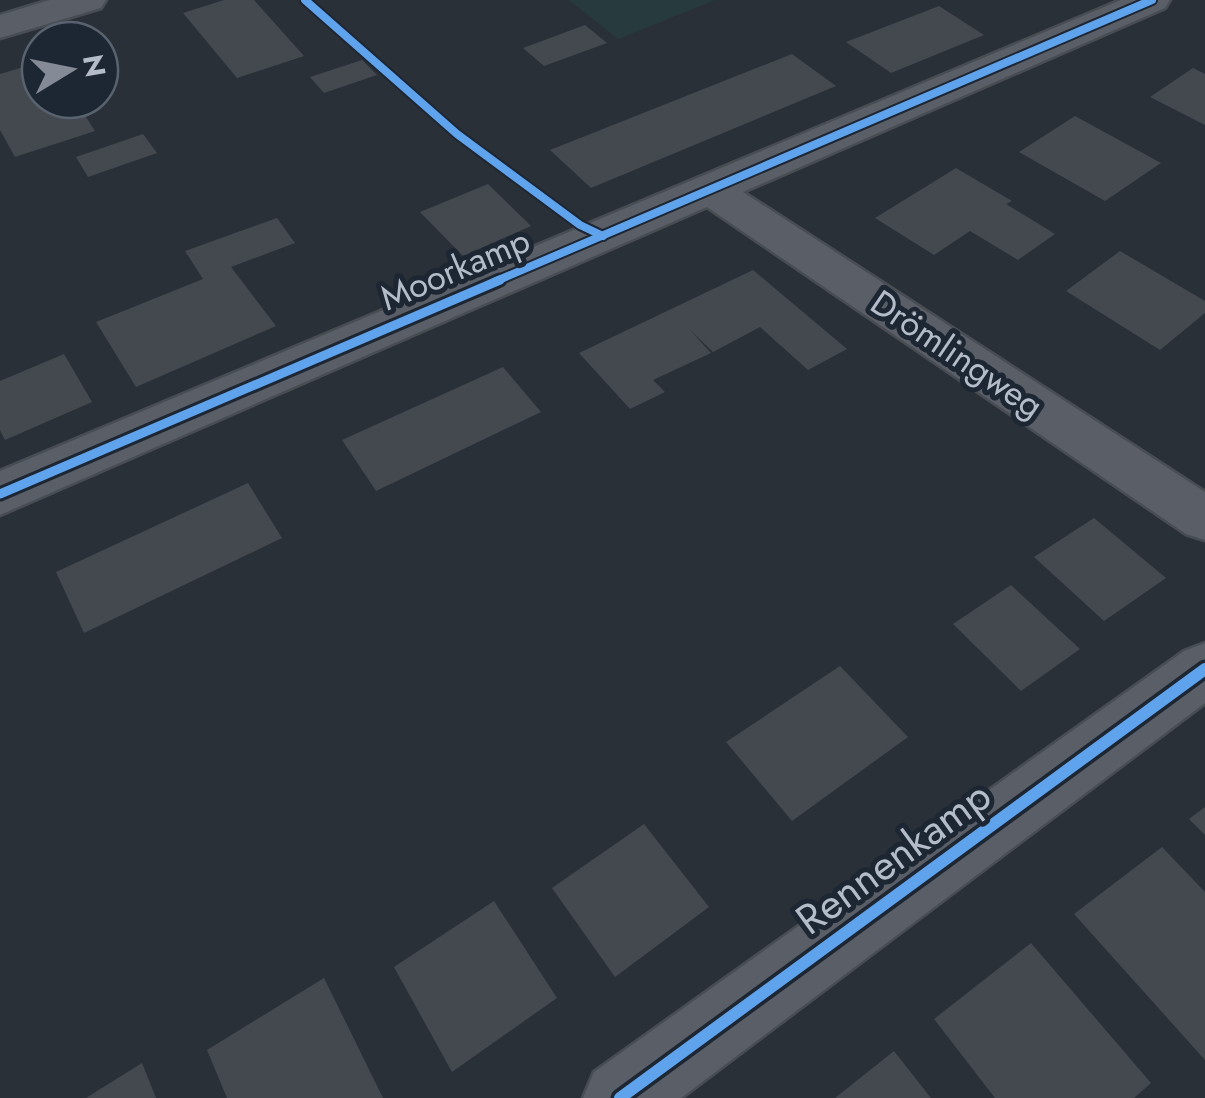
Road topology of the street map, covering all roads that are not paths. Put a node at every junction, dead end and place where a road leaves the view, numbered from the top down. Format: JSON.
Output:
{"nodes":[{"id":1,"x":88,"y":0,"type":"edge"},
{"id":2,"x":1152,"y":0,"type":"edge"},
{"id":3,"x":0,"y":27,"type":"edge"},
{"id":4,"x":709,"y":189,"type":"junction"},
{"id":5,"x":0,"y":494,"type":"edge"},
{"id":6,"x":1205,"y":519,"type":"edge"},
{"id":7,"x":1205,"y":669,"type":"edge"},
{"id":8,"x":620,"y":1098,"type":"edge"}],
"edges":[{"from":1,"to":3,"type":"street"},
{"from":2,"to":4,"type":"street","name":"Moorkamp"},
{"from":4,"to":5,"type":"street","name":"Moorkamp"},
{"from":4,"to":6,"type":"street","name":"Drömlingweg"},
{"from":7,"to":8,"type":"street","name":"Rennenkamp"}]}
